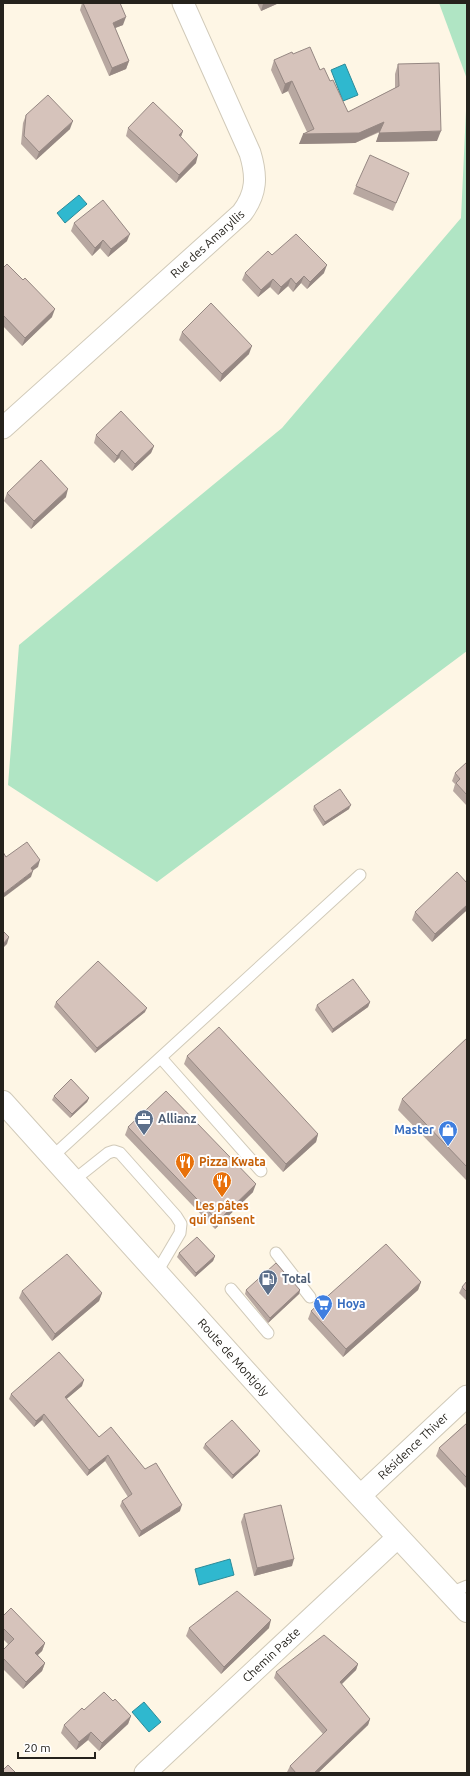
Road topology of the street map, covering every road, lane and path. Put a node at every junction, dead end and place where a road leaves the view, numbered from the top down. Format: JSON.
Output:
{"nodes":[{"id":1,"x":183,"y":3,"type":"edge"},
{"id":2,"x":3,"y":428,"type":"edge"},
{"id":3,"x":360,"y":875,"type":"dead end"},
{"id":4,"x":161,"y":1058,"type":"junction"},
{"id":5,"x":3,"y":1102,"type":"edge"},
{"id":6,"x":53,"y":1156,"type":"junction"},
{"id":7,"x":261,"y":1171,"type":"dead end"},
{"id":8,"x":74,"y":1180,"type":"junction"},
{"id":9,"x":276,"y":1253,"type":"dead end"},
{"id":10,"x":157,"y":1272,"type":"junction"},
{"id":11,"x":231,"y":1290,"type":"dead end"},
{"id":12,"x":310,"y":1297,"type":"dead end"},
{"id":13,"x":268,"y":1333,"type":"dead end"},
{"id":14,"x":467,"y":1396,"type":"edge"},
{"id":15,"x":360,"y":1496,"type":"junction"},
{"id":16,"x":398,"y":1537,"type":"junction"},
{"id":17,"x":459,"y":1589,"type":"edge"},
{"id":18,"x":467,"y":1611,"type":"edge"},
{"id":19,"x":145,"y":1773,"type":"edge"}],
"edges":[{"from":1,"to":2,"type":"street","name":"Rue des Amaryllis"},
{"from":3,"to":4,"type":"lane"},
{"from":4,"to":6,"type":"lane"},
{"from":4,"to":7,"type":"lane"},
{"from":5,"to":6,"type":"main road","name":"Route de Montjoly"},
{"from":6,"to":8,"type":"main road","name":"Route de Montjoly"},
{"from":8,"to":10,"type":"main road","name":"Route de Montjoly"},
{"from":8,"to":10,"type":"lane"},
{"from":9,"to":12,"type":"lane"},
{"from":10,"to":15,"type":"main road","name":"Route de Montjoly"},
{"from":11,"to":13,"type":"lane"},
{"from":14,"to":15,"type":"street","name":"Résidence Thiver"},
{"from":15,"to":16,"type":"main road","name":"Route de Montjoly"},
{"from":16,"to":17,"type":"main road","name":"Route de Montjoly"},
{"from":16,"to":19,"type":"street","name":"Chemin Paste"},
{"from":17,"to":18,"type":"main road","name":"Route de Montjoly"}]}
